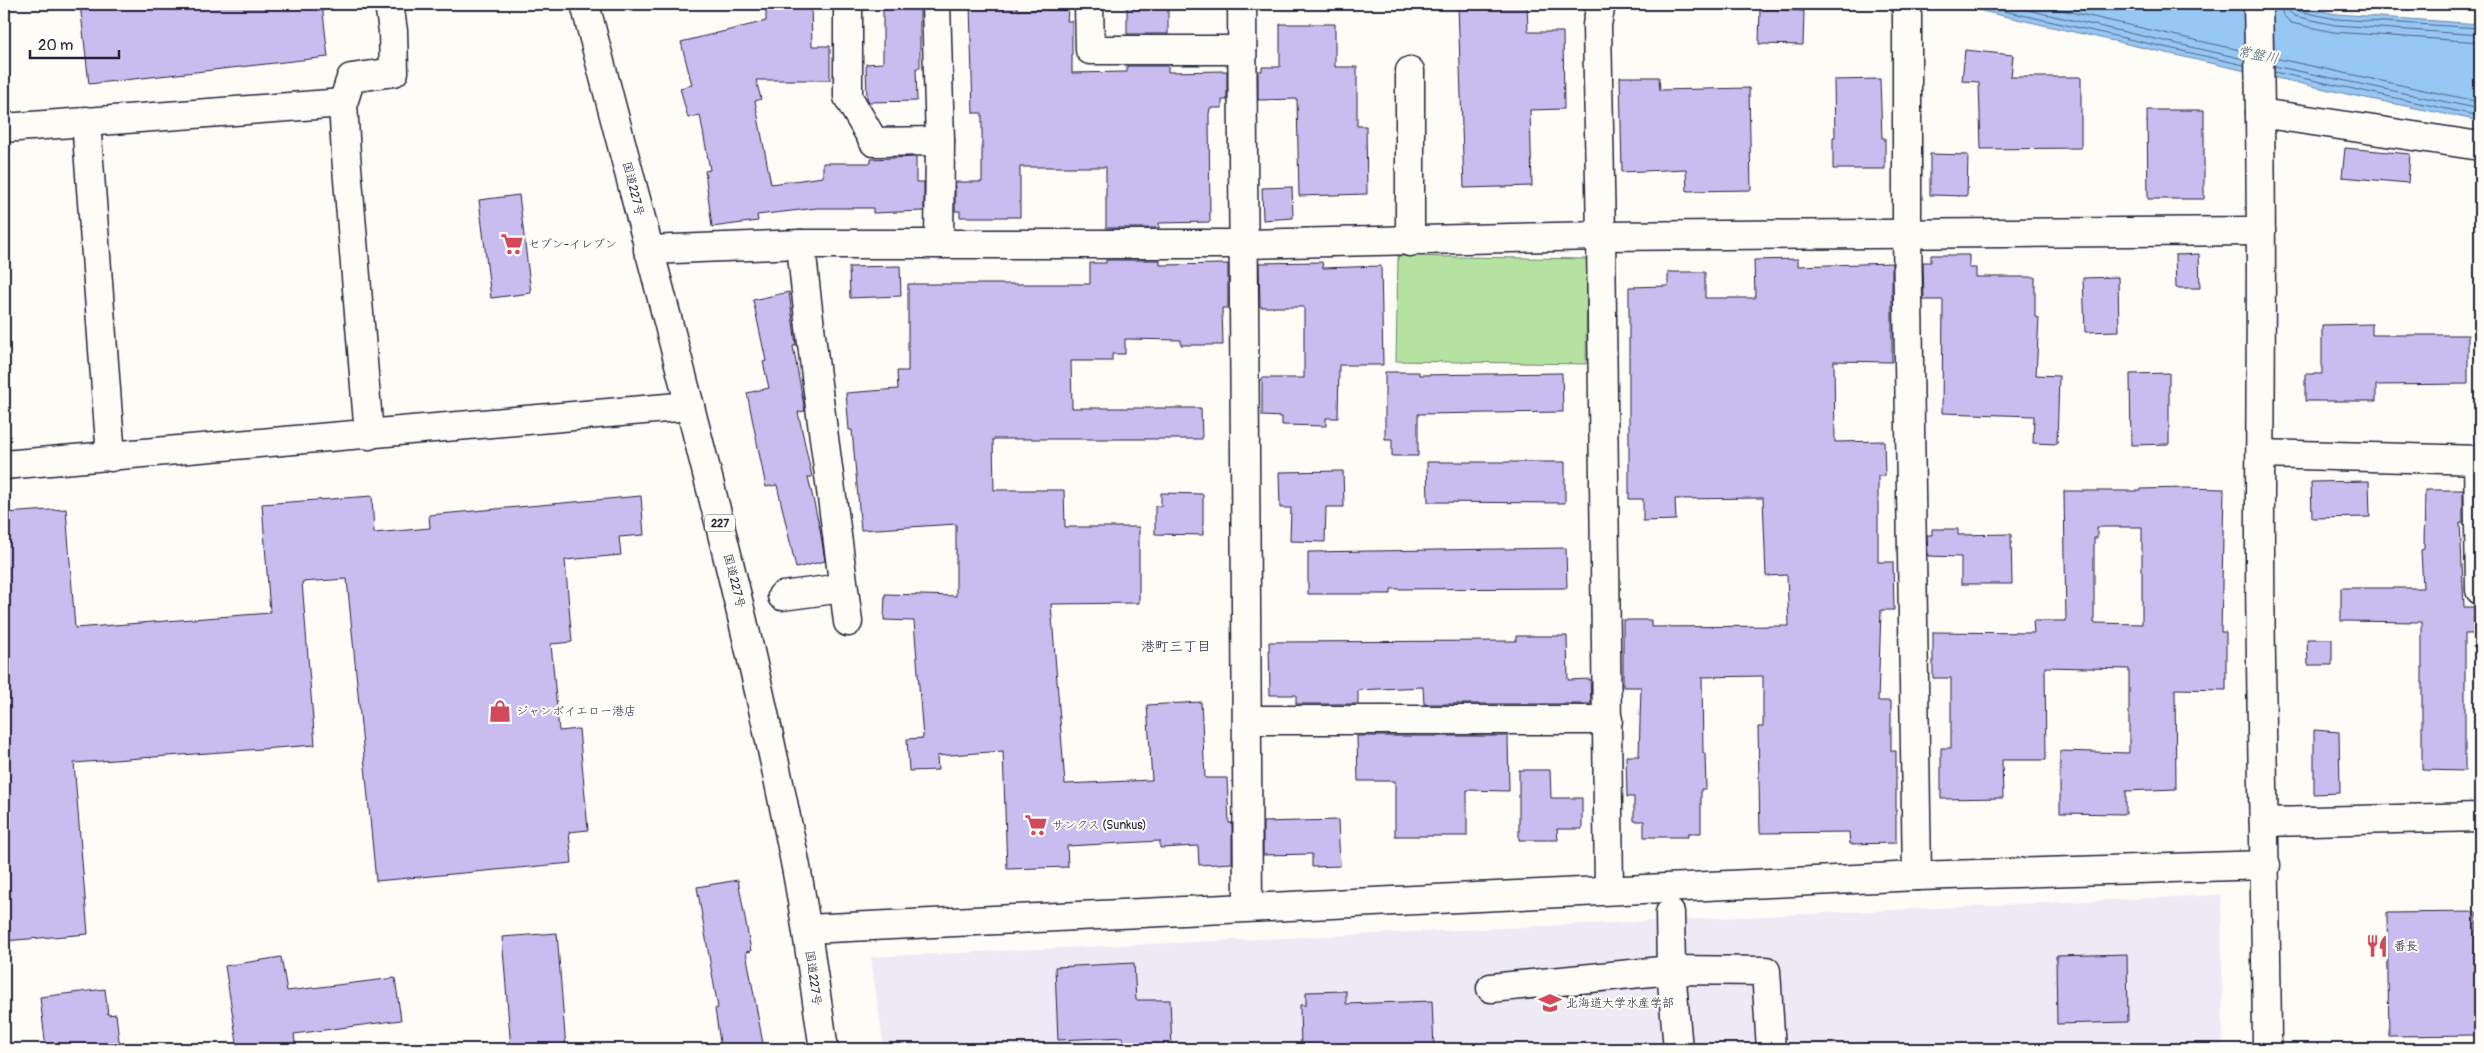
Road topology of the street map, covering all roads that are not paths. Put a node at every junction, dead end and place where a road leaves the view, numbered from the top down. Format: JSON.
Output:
{"nodes":[{"id":1,"x":389,"y":4,"type":"edge"},
{"id":2,"x":585,"y":4,"type":"edge"},
{"id":3,"x":848,"y":4,"type":"edge"},
{"id":4,"x":936,"y":4,"type":"edge"},
{"id":5,"x":1089,"y":4,"type":"edge"},
{"id":6,"x":1242,"y":4,"type":"edge"},
{"id":7,"x":1601,"y":4,"type":"edge"},
{"id":8,"x":2258,"y":4,"type":"edge"},
{"id":9,"x":1907,"y":6,"type":"edge"},
{"id":10,"x":1242,"y":50,"type":"junction"},
{"id":11,"x":1410,"y":71,"type":"dead end"},
{"id":12,"x":343,"y":102,"type":"junction"},
{"id":13,"x":2260,"y":113,"type":"junction"},
{"id":14,"x":86,"y":121,"type":"junction"},
{"id":15,"x":4,"y":128,"type":"edge"},
{"id":16,"x":940,"y":141,"type":"junction"},
{"id":17,"x":2480,"y":146,"type":"edge"},
{"id":18,"x":2261,"y":231,"type":"junction"},
{"id":19,"x":1908,"y":234,"type":"junction"},
{"id":20,"x":1602,"y":236,"type":"junction"},
{"id":21,"x":1410,"y":242,"type":"junction"},
{"id":22,"x":939,"y":243,"type":"junction"},
{"id":23,"x":801,"y":244,"type":"junction"},
{"id":24,"x":1244,"y":244,"type":"junction"},
{"id":25,"x":648,"y":250,"type":"junction"},
{"id":26,"x":690,"y":406,"type":"junction"},
{"id":27,"x":369,"y":435,"type":"junction"},
{"id":28,"x":2261,"y":454,"type":"junction"},
{"id":29,"x":111,"y":457,"type":"junction"},
{"id":30,"x":2479,"y":460,"type":"edge"},
{"id":31,"x":4,"y":465,"type":"edge"},
{"id":32,"x":844,"y":588,"type":"junction"},
{"id":33,"x":2480,"y":590,"type":"edge"},
{"id":34,"x":782,"y":596,"type":"dead end"},
{"id":35,"x":848,"y":622,"type":"dead end"},
{"id":36,"x":1248,"y":720,"type":"junction"},
{"id":37,"x":1608,"y":720,"type":"junction"},
{"id":38,"x":2480,"y":817,"type":"edge"},
{"id":39,"x":2264,"y":822,"type":"junction"},
{"id":40,"x":2266,"y":865,"type":"junction"},
{"id":41,"x":1917,"y":876,"type":"junction"},
{"id":42,"x":1609,"y":890,"type":"junction"},
{"id":43,"x":1248,"y":906,"type":"junction"},
{"id":44,"x":1670,"y":913,"type":"dead end"},
{"id":45,"x":806,"y":929,"type":"junction"},
{"id":46,"x":1671,"y":970,"type":"junction"},
{"id":47,"x":1490,"y":988,"type":"dead end"},
{"id":48,"x":824,"y":1049,"type":"edge"},
{"id":49,"x":1678,"y":1049,"type":"edge"},
{"id":50,"x":1771,"y":1049,"type":"edge"},
{"id":51,"x":2267,"y":1049,"type":"edge"}],
"edges":[{"from":1,"to":12,"type":"main road"},
{"from":2,"to":25,"type":"main road","name":"国道227号","number":"227"},
{"from":3,"to":16,"type":"main road"},
{"from":4,"to":16,"type":"main road"},
{"from":5,"to":10,"type":"main road"},
{"from":6,"to":10,"type":"main road"},
{"from":7,"to":20,"type":"main road"},
{"from":8,"to":13,"type":"main road"},
{"from":9,"to":19,"type":"main road"},
{"from":10,"to":24,"type":"main road"},
{"from":11,"to":21,"type":"main road"},
{"from":12,"to":14,"type":"main road"},
{"from":12,"to":27,"type":"main road"},
{"from":13,"to":17,"type":"main road"},
{"from":13,"to":18,"type":"main road"},
{"from":14,"to":15,"type":"main road"},
{"from":14,"to":29,"type":"main road"},
{"from":16,"to":22,"type":"main road"},
{"from":18,"to":19,"type":"main road"},
{"from":18,"to":28,"type":"main road"},
{"from":19,"to":20,"type":"main road"},
{"from":19,"to":41,"type":"main road"},
{"from":20,"to":21,"type":"main road"},
{"from":20,"to":37,"type":"main road"},
{"from":21,"to":24,"type":"main road"},
{"from":22,"to":23,"type":"main road"},
{"from":22,"to":24,"type":"main road"},
{"from":23,"to":25,"type":"main road"},
{"from":23,"to":32,"type":"main road"},
{"from":24,"to":36,"type":"main road"},
{"from":25,"to":26,"type":"main road","name":"国道227号","number":"227"},
{"from":26,"to":27,"type":"main road"},
{"from":26,"to":45,"type":"main road","name":"国道227号","number":"227"},
{"from":27,"to":29,"type":"main road"},
{"from":28,"to":30,"type":"main road"},
{"from":28,"to":39,"type":"main road"},
{"from":29,"to":31,"type":"main road"},
{"from":30,"to":33,"type":"main road"},
{"from":32,"to":34,"type":"main road"},
{"from":32,"to":35,"type":"main road"},
{"from":36,"to":37,"type":"main road"},
{"from":36,"to":43,"type":"main road"},
{"from":37,"to":42,"type":"main road"},
{"from":38,"to":39,"type":"main road"},
{"from":39,"to":40,"type":"main road"},
{"from":40,"to":41,"type":"main road"},
{"from":40,"to":51,"type":"main road"},
{"from":41,"to":42,"type":"main road"},
{"from":42,"to":43,"type":"main road"},
{"from":43,"to":45,"type":"main road"},
{"from":44,"to":46,"type":"main road"},
{"from":45,"to":48,"type":"main road","name":"国道227号","number":"227"},
{"from":46,"to":47,"type":"main road"},
{"from":46,"to":49,"type":"main road"},
{"from":46,"to":50,"type":"main road"}]}
